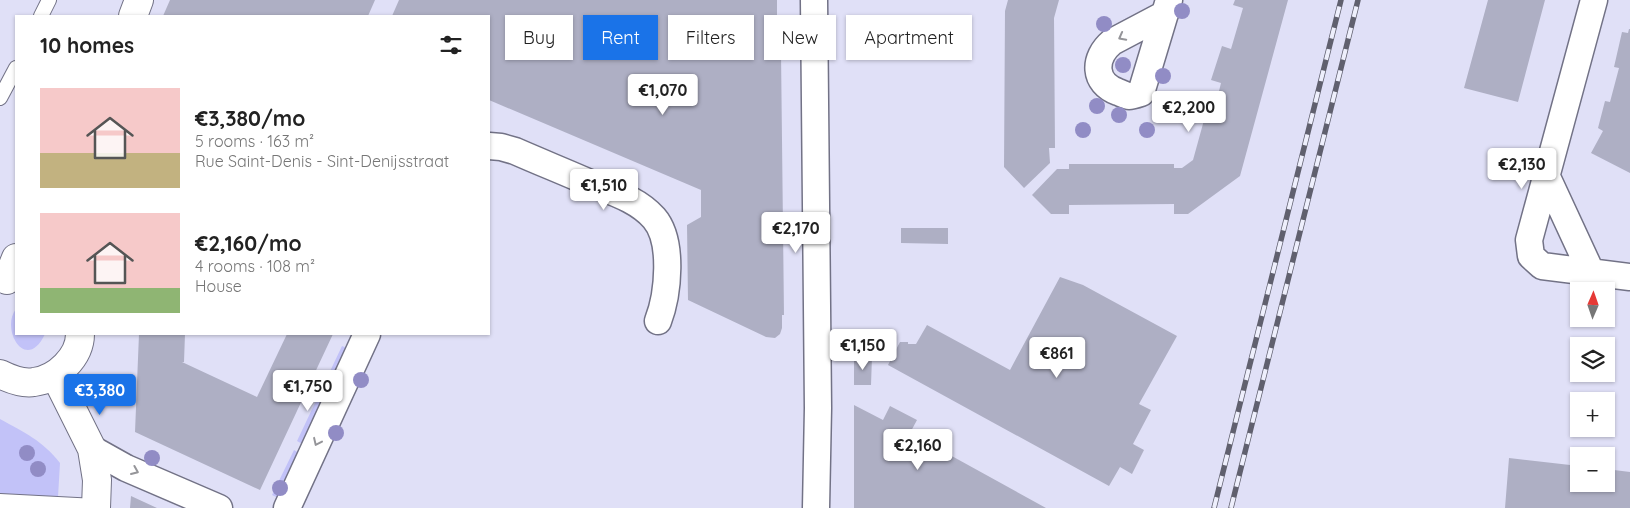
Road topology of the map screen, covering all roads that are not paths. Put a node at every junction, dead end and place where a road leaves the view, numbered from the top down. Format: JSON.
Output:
{"nodes":[{"id":1,"x":49,"y":0,"type":"edge"},
{"id":2,"x":139,"y":0,"type":"edge"},
{"id":3,"x":814,"y":0,"type":"edge"},
{"id":4,"x":1594,"y":0,"type":"edge"},
{"id":5,"x":42,"y":15,"type":"edge"},
{"id":6,"x":132,"y":15,"type":"edge"},
{"id":7,"x":15,"y":70,"type":"edge"},
{"id":8,"x":0,"y":98,"type":"edge"},
{"id":9,"x":490,"y":146,"type":"edge"},
{"id":10,"x":1547,"y":177,"type":"junction"},
{"id":11,"x":1591,"y":272,"type":"junction"},
{"id":12,"x":1630,"y":277,"type":"edge"},
{"id":13,"x":658,"y":322,"type":"dead end"},
{"id":14,"x":80,"y":335,"type":"edge"},
{"id":15,"x":367,"y":335,"type":"edge"},
{"id":16,"x":0,"y":374,"type":"edge"},
{"id":17,"x":55,"y":375,"type":"junction"},
{"id":18,"x":92,"y":450,"type":"junction"},
{"id":19,"x":0,"y":501,"type":"edge"},
{"id":20,"x":96,"y":507,"type":"edge"},
{"id":21,"x":219,"y":508,"type":"edge"},
{"id":22,"x":287,"y":508,"type":"edge"},
{"id":23,"x":816,"y":508,"type":"edge"}],
"edges":[{"from":1,"to":5,"type":"lane"},
{"from":2,"to":6,"type":"street"},
{"from":3,"to":23,"type":"street"},
{"from":4,"to":10,"type":"street"},
{"from":7,"to":8,"type":"lane"},
{"from":9,"to":13,"type":"street"},
{"from":10,"to":11,"type":"street"},
{"from":10,"to":11,"type":"street"},
{"from":11,"to":12,"type":"street"},
{"from":14,"to":17,"type":"street"},
{"from":15,"to":22,"type":"street","one_way":true},
{"from":16,"to":17,"type":"street"},
{"from":17,"to":18,"type":"street"},
{"from":18,"to":20,"type":"street"},
{"from":18,"to":21,"type":"street","one_way":true},
{"from":19,"to":20,"type":"lane"}]}
